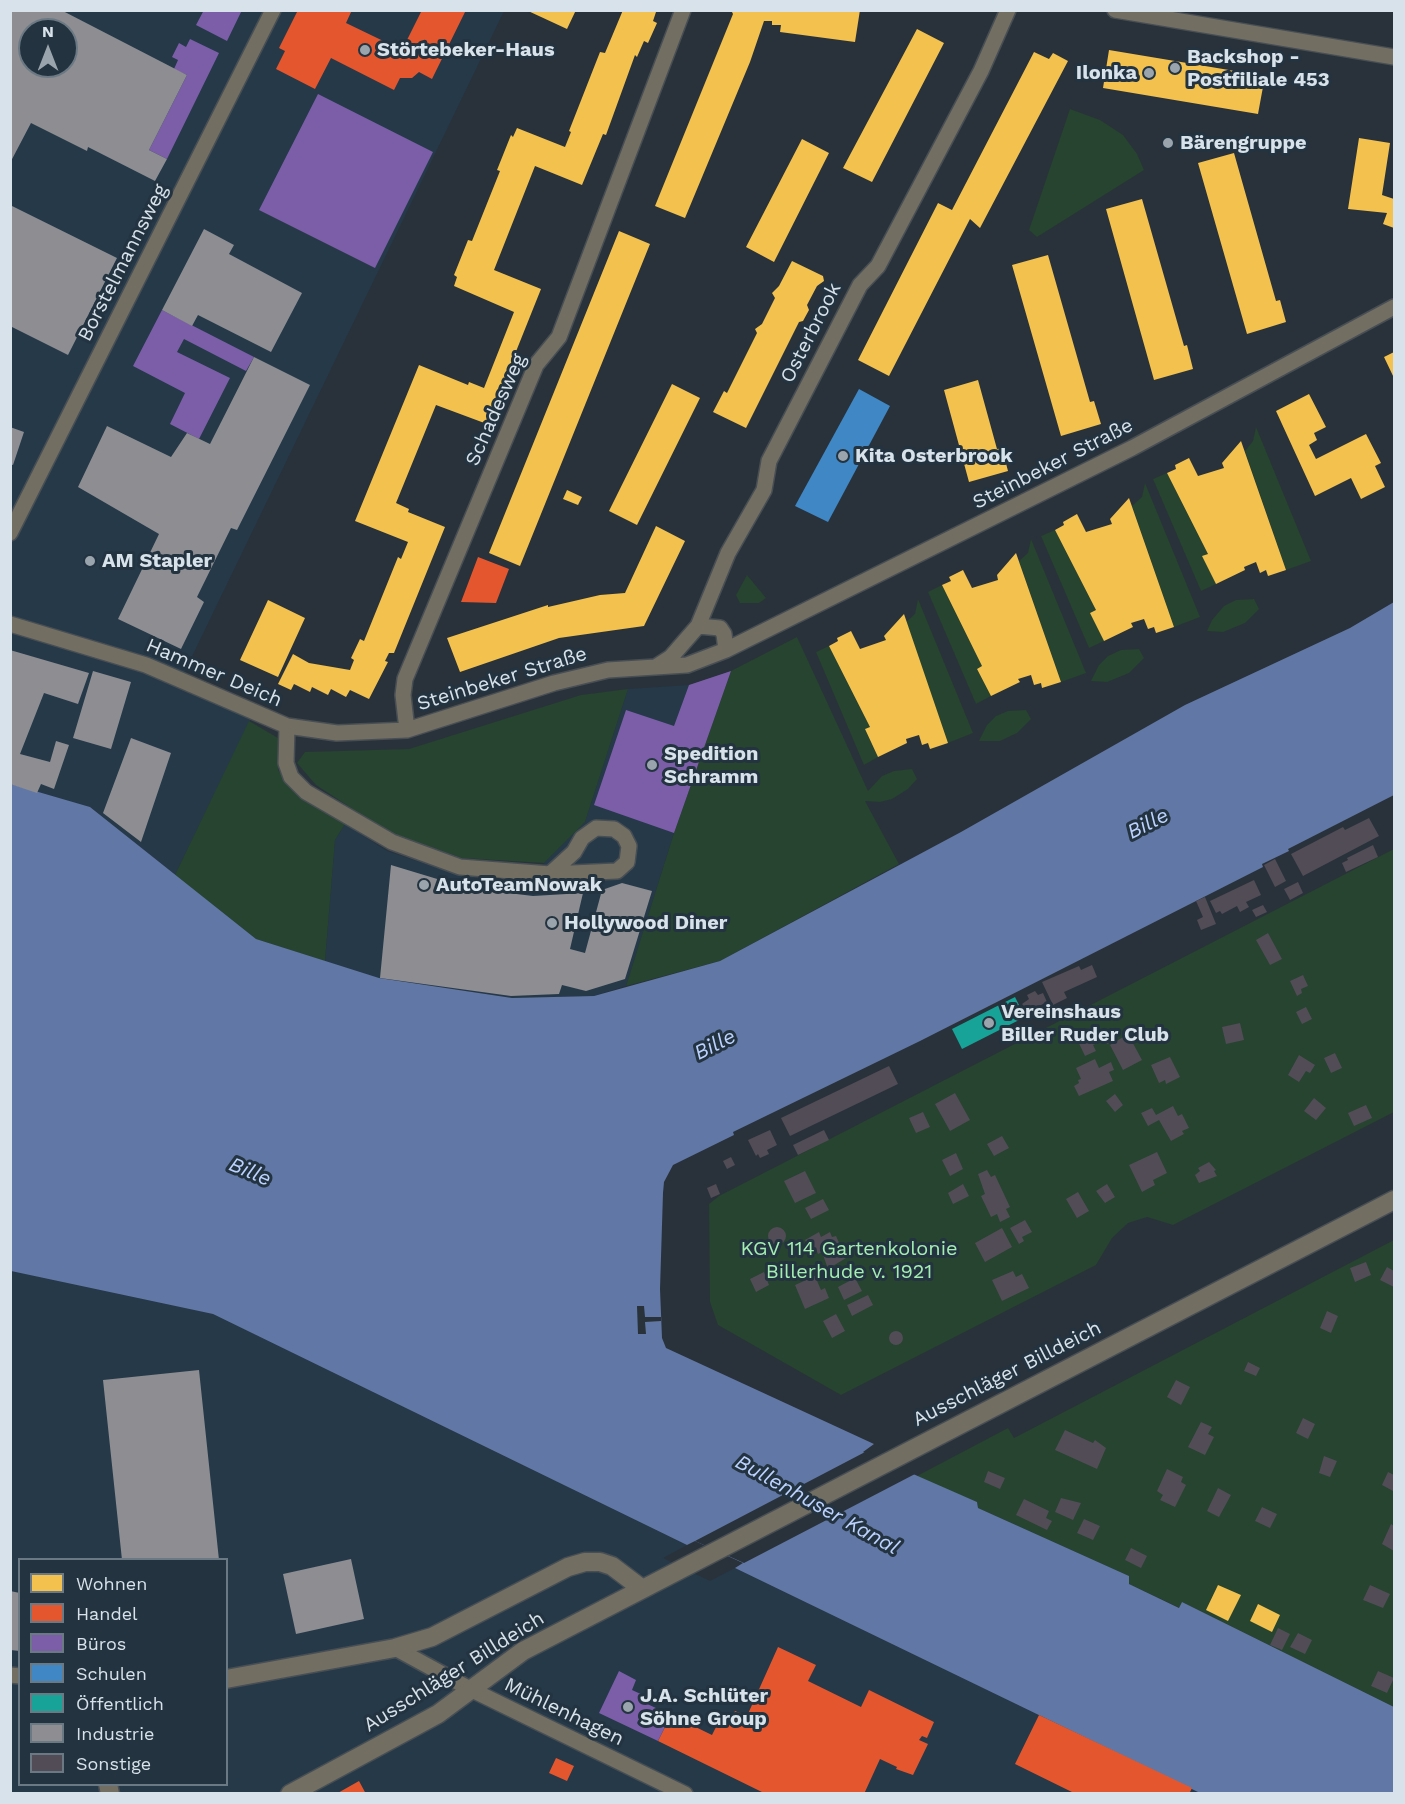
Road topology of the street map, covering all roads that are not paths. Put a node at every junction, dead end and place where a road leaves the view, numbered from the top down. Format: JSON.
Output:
{"nodes":[{"id":1,"x":273,"y":10,"type":"edge"},
{"id":2,"x":683,"y":10,"type":"edge"},
{"id":3,"x":1008,"y":10,"type":"edge"},
{"id":4,"x":1115,"y":10,"type":"edge"},
{"id":5,"x":1395,"y":57,"type":"edge"},
{"id":6,"x":1395,"y":307,"type":"edge"},
{"id":7,"x":10,"y":533,"type":"edge"},
{"id":8,"x":10,"y":624,"type":"edge"},
{"id":9,"x":698,"y":626,"type":"junction"},
{"id":10,"x":726,"y":650,"type":"junction"},
{"id":11,"x":652,"y":669,"type":"junction"},
{"id":12,"x":287,"y":726,"type":"junction"},
{"id":13,"x":407,"y":730,"type":"junction"},
{"id":14,"x":549,"y":874,"type":"junction"},
{"id":15,"x":1395,"y":1200,"type":"edge"},
{"id":16,"x":641,"y":1588,"type":"junction"},
{"id":17,"x":395,"y":1648,"type":"junction"},
{"id":18,"x":228,"y":1679,"type":"edge"},
{"id":19,"x":470,"y":1689,"type":"junction"},
{"id":20,"x":663,"y":1789,"type":"edge"},
{"id":21,"x":290,"y":1794,"type":"edge"},
{"id":22,"x":685,"y":1794,"type":"edge"}],
"edges":[{"from":1,"to":7,"type":"street","name":"Borstelmannsweg"},
{"from":2,"to":13,"type":"street","name":"Schadesweg"},
{"from":3,"to":9,"type":"street","name":"Osterbrook"},
{"from":4,"to":5,"type":"street"},
{"from":6,"to":10,"type":"street","name":"Steinbeker Straße"},
{"from":8,"to":12,"type":"street","name":"Hammer Deich"},
{"from":9,"to":10,"type":"street"},
{"from":9,"to":11,"type":"street","name":"Osterbrook"},
{"from":10,"to":11,"type":"street","name":"Steinbeker Straße"},
{"from":11,"to":13,"type":"street","name":"Steinbeker Straße"},
{"from":12,"to":13,"type":"street","name":"Steinbeker Straße"},
{"from":12,"to":14,"type":"street","name":"Hammer Deich"},
{"from":14,"to":14,"type":"street","name":"Hammer Deich"},
{"from":15,"to":16,"type":"street","name":"Ausschläger Billdeich"},
{"from":16,"to":17,"type":"street","name":"Ausschläger Billdeich"},
{"from":16,"to":19,"type":"street","name":"Ausschläger Billdeich"},
{"from":17,"to":18,"type":"street","name":"Ausschläger Billdeich"},
{"from":17,"to":19,"type":"street","name":"Mühlenhagen"},
{"from":19,"to":20,"type":"street","name":"Mühlenhagen"},
{"from":19,"to":21,"type":"street","name":"Ausschläger Billdeich"},
{"from":20,"to":22,"type":"street","name":"Mühlenhagen"}]}
